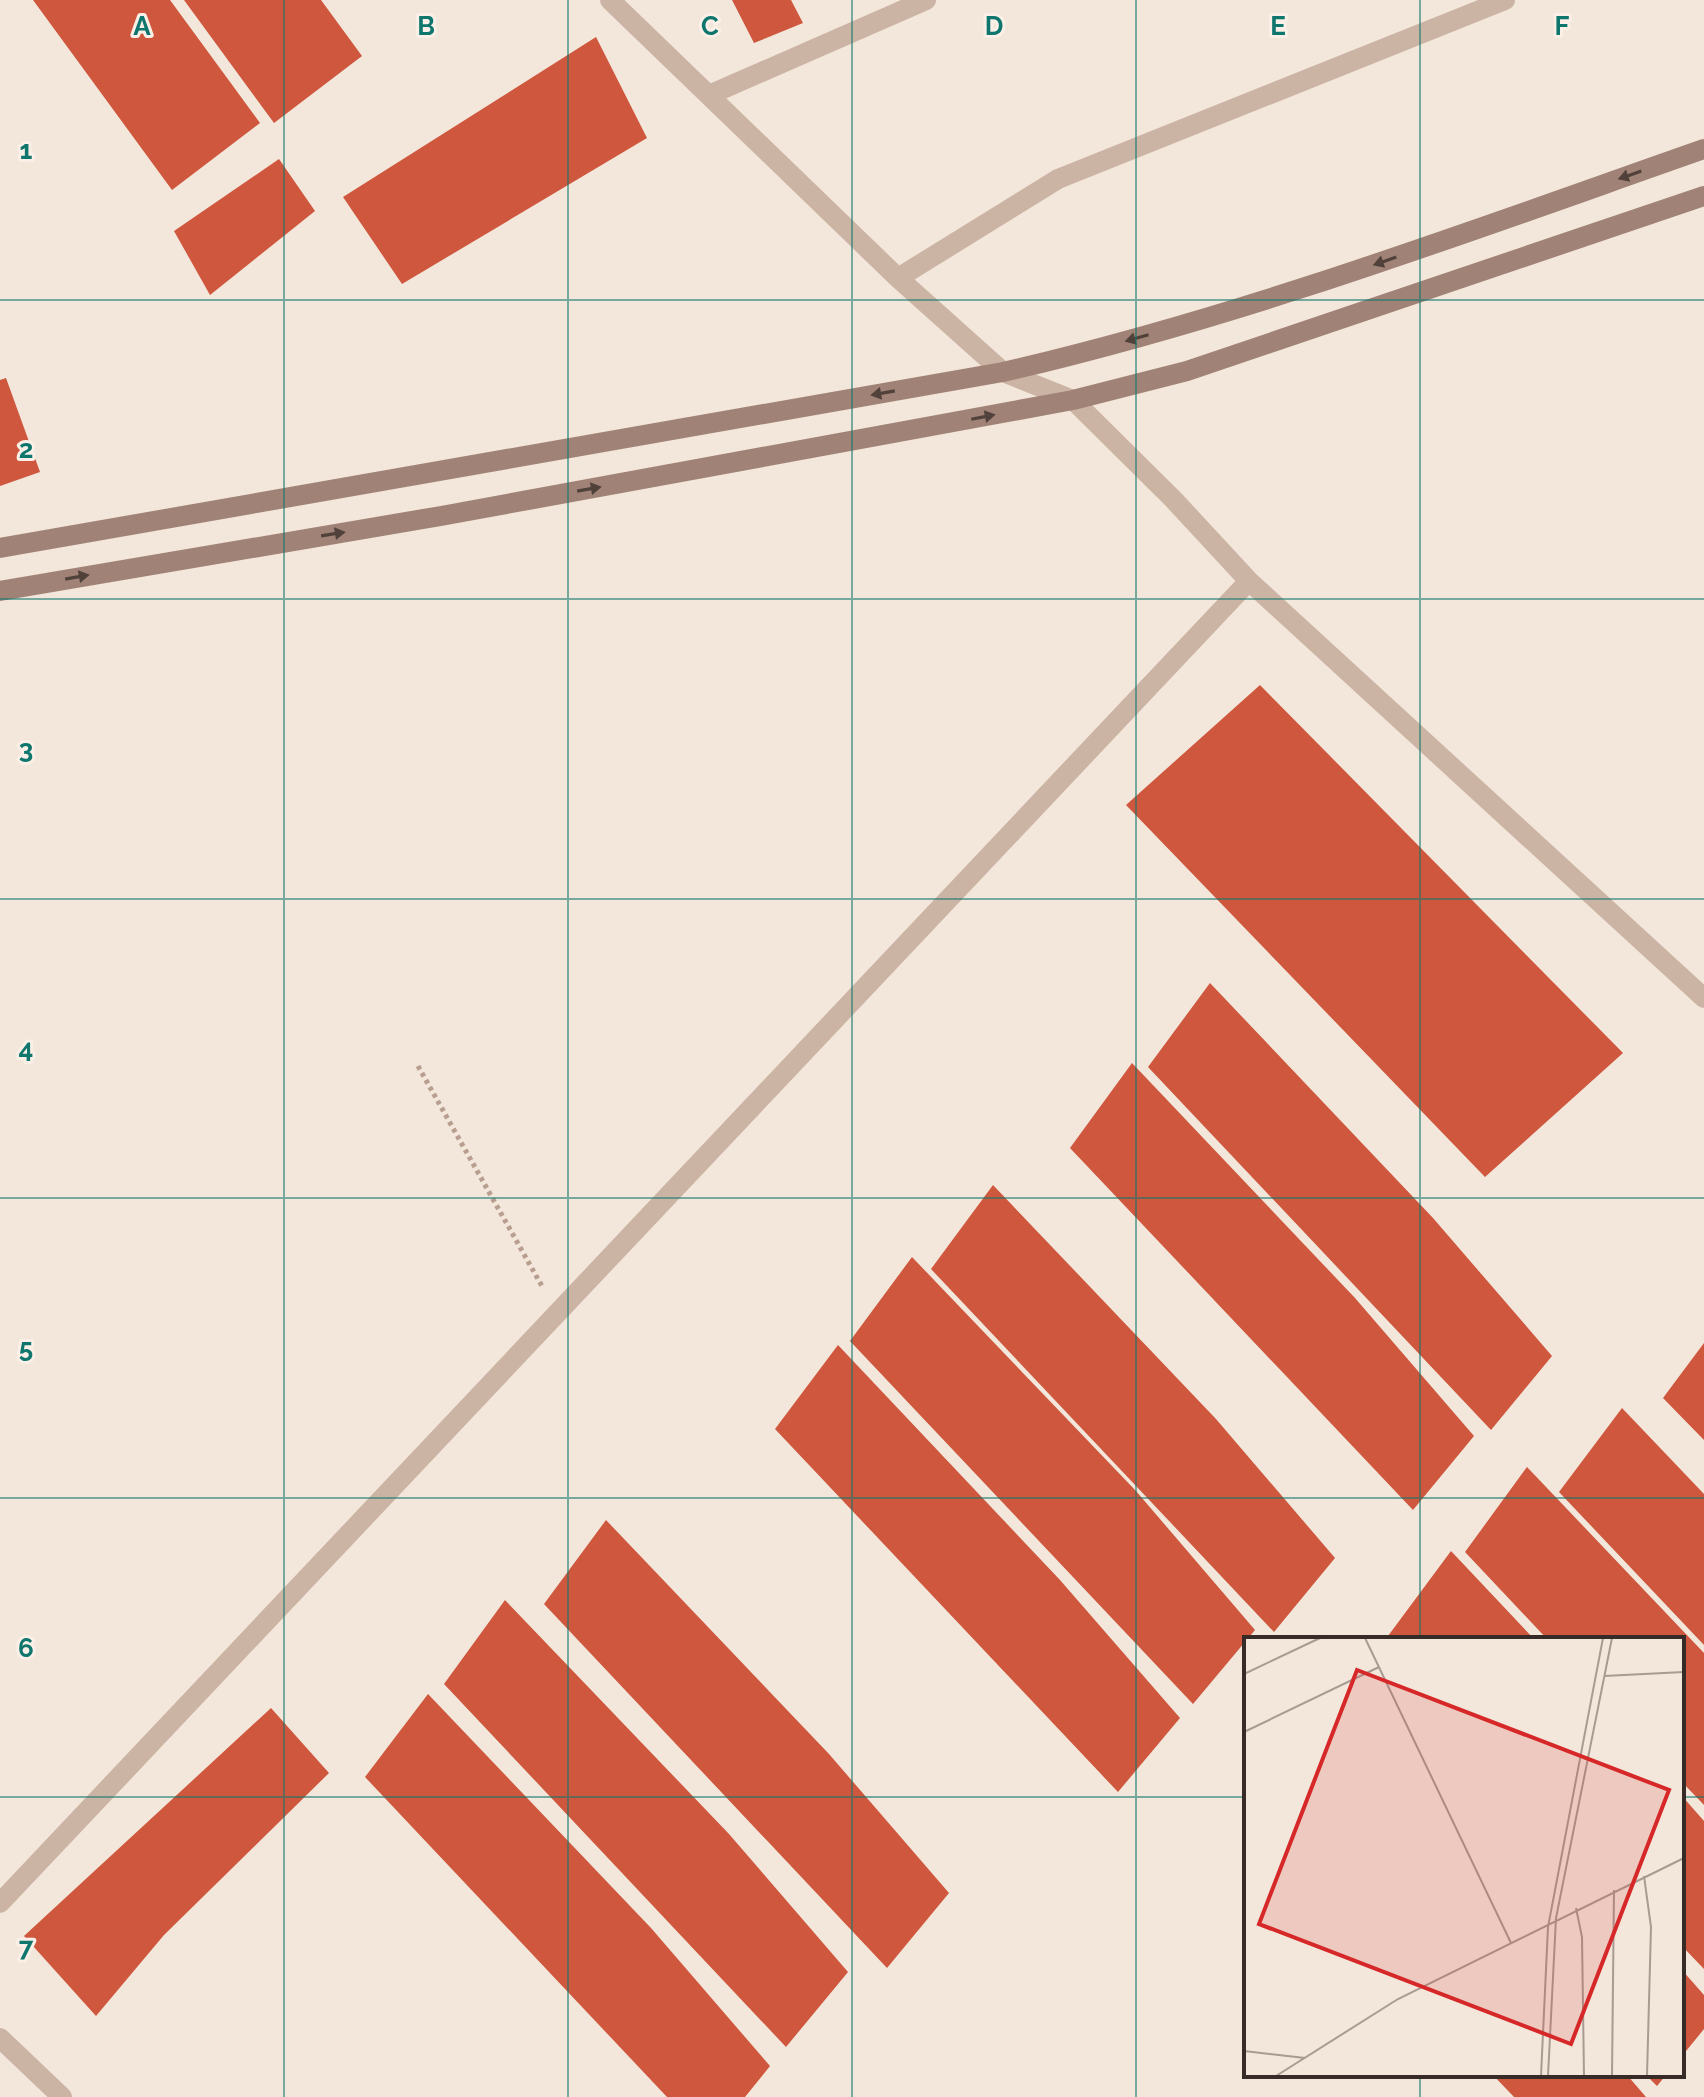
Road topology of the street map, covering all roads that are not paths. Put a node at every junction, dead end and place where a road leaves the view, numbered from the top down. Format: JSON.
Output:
{"nodes":[{"id":1,"x":610,"y":0,"type":"edge"},
{"id":2,"x":926,"y":0,"type":"edge"},
{"id":3,"x":1505,"y":0,"type":"edge"},
{"id":4,"x":709,"y":95,"type":"junction"},
{"id":5,"x":1704,"y":149,"type":"edge"},
{"id":6,"x":1704,"y":196,"type":"edge"},
{"id":7,"x":898,"y":278,"type":"junction"},
{"id":8,"x":1003,"y":372,"type":"junction"},
{"id":9,"x":1073,"y":400,"type":"junction"},
{"id":10,"x":0,"y":548,"type":"edge"},
{"id":11,"x":1249,"y":581,"type":"junction"},
{"id":12,"x":0,"y":591,"type":"edge"},
{"id":13,"x":1704,"y":998,"type":"edge"},
{"id":14,"x":0,"y":1903,"type":"edge"},
{"id":15,"x":0,"y":2038,"type":"edge"},
{"id":16,"x":62,"y":2097,"type":"edge"}],
"edges":[{"from":1,"to":4,"type":"street"},
{"from":2,"to":4,"type":"street"},
{"from":3,"to":7,"type":"street"},
{"from":4,"to":7,"type":"street"},
{"from":5,"to":8,"type":"main road","one_way":true},
{"from":6,"to":9,"type":"main road"},
{"from":7,"to":8,"type":"street"},
{"from":8,"to":9,"type":"street"},
{"from":8,"to":10,"type":"main road","one_way":true},
{"from":9,"to":11,"type":"street"},
{"from":12,"to":9,"type":"main road","one_way":true},
{"from":11,"to":13,"type":"street"},
{"from":11,"to":14,"type":"street"},
{"from":15,"to":16,"type":"street"}]}
